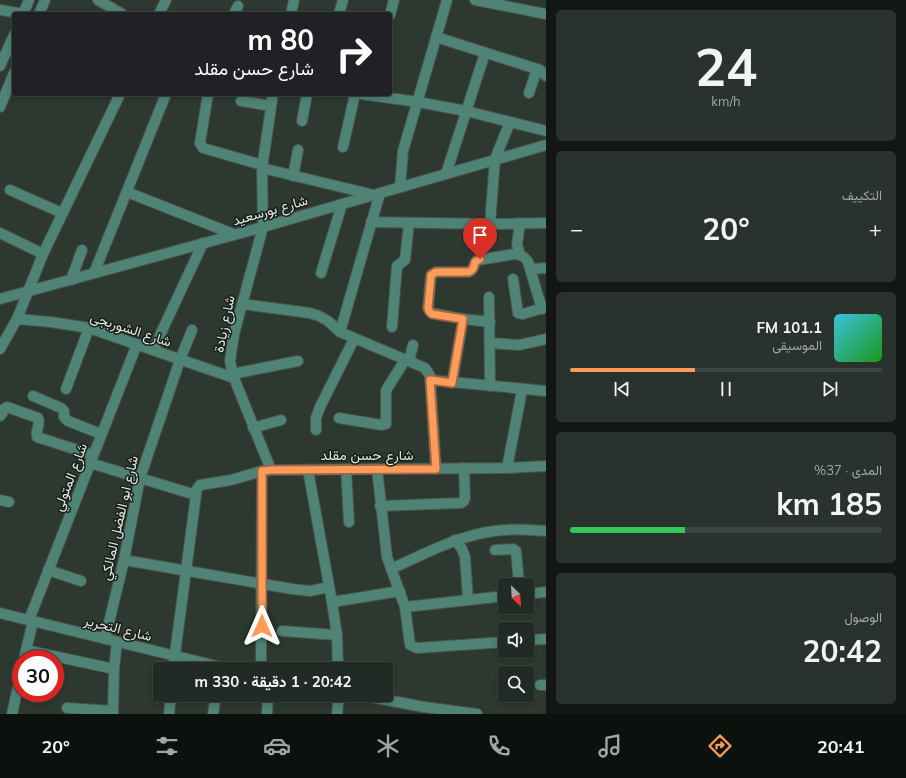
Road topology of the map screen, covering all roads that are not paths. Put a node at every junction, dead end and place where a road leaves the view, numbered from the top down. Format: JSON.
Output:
{"nodes":[{"id":1,"x":29,"y":0,"type":"edge"},
{"id":2,"x":45,"y":0,"type":"edge"},
{"id":3,"x":98,"y":0,"type":"edge"},
{"id":4,"x":166,"y":0,"type":"edge"},
{"id":5,"x":294,"y":0,"type":"edge"},
{"id":6,"x":343,"y":0,"type":"edge"},
{"id":7,"x":394,"y":0,"type":"edge"},
{"id":8,"x":447,"y":0,"type":"edge"},
{"id":9,"x":475,"y":0,"type":"edge"},
{"id":10,"x":0,"y":10,"type":"edge"},
{"id":11,"x":12,"y":12,"type":"edge"},
{"id":12,"x":25,"y":12,"type":"edge"},
{"id":13,"x":40,"y":12,"type":"edge"},
{"id":14,"x":119,"y":12,"type":"edge"},
{"id":15,"x":160,"y":12,"type":"edge"},
{"id":16,"x":291,"y":12,"type":"edge"},
{"id":17,"x":340,"y":12,"type":"edge"},
{"id":18,"x":391,"y":12,"type":"edge"},
{"id":19,"x":546,"y":14,"type":"edge"},
{"id":20,"x":436,"y":37,"type":"junction"},
{"id":21,"x":12,"y":39,"type":"edge"},
{"id":22,"x":484,"y":52,"type":"junction"},
{"id":23,"x":0,"y":66,"type":"edge"},
{"id":24,"x":537,"y":69,"type":"junction"},
{"id":25,"x":546,"y":76,"type":"edge"},
{"id":26,"x":12,"y":78,"type":"edge"},
{"id":27,"x":529,"y":93,"type":"dead end"},
{"id":28,"x":119,"y":96,"type":"edge"},
{"id":29,"x":165,"y":96,"type":"edge"},
{"id":30,"x":208,"y":96,"type":"edge"},
{"id":31,"x":273,"y":96,"type":"edge"},
{"id":32,"x":307,"y":96,"type":"edge"},
{"id":33,"x":355,"y":96,"type":"edge"},
{"id":34,"x":375,"y":96,"type":"edge"},
{"id":35,"x":241,"y":101,"type":"dead end"},
{"id":36,"x":418,"y":102,"type":"junction"},
{"id":37,"x":271,"y":106,"type":"junction"},
{"id":38,"x":0,"y":107,"type":"edge"},
{"id":39,"x":466,"y":111,"type":"junction"},
{"id":40,"x":302,"y":121,"type":"dead end"},
{"id":41,"x":510,"y":122,"type":"junction"},
{"id":42,"x":546,"y":131,"type":"edge"},
{"id":43,"x":546,"y":145,"type":"edge"},
{"id":44,"x":343,"y":147,"type":"dead end"},
{"id":45,"x":298,"y":150,"type":"dead end"},
{"id":46,"x":495,"y":159,"type":"junction"},
{"id":47,"x":262,"y":167,"type":"junction"},
{"id":48,"x":446,"y":174,"type":"junction"},
{"id":49,"x":293,"y":176,"type":"junction"},
{"id":50,"x":400,"y":187,"type":"junction"},
{"id":51,"x":10,"y":190,"type":"dead end"},
{"id":52,"x":127,"y":192,"type":"junction"},
{"id":53,"x":376,"y":194,"type":"junction"},
{"id":54,"x":342,"y":204,"type":"junction"},
{"id":55,"x":62,"y":213,"type":"junction"},
{"id":56,"x":372,"y":222,"type":"junction"},
{"id":57,"x":409,"y":223,"type":"junction"},
{"id":58,"x":520,"y":223,"type":"junction"},
{"id":59,"x":546,"y":223,"type":"edge"},
{"id":60,"x":490,"y":224,"type":"junction"},
{"id":61,"x":263,"y":227,"type":"junction"},
{"id":62,"x":0,"y":233,"type":"edge"},
{"id":63,"x":233,"y":234,"type":"junction"},
{"id":64,"x":202,"y":243,"type":"junction"},
{"id":65,"x":82,"y":250,"type":"dead end"},
{"id":66,"x":43,"y":254,"type":"junction"},
{"id":67,"x":520,"y":255,"type":"junction"},
{"id":68,"x":546,"y":268,"type":"edge"},
{"id":69,"x":531,"y":269,"type":"junction"},
{"id":70,"x":94,"y":273,"type":"junction"},
{"id":71,"x":321,"y":274,"type":"dead end"},
{"id":72,"x":513,"y":279,"type":"dead end"},
{"id":73,"x":71,"y":280,"type":"junction"},
{"id":74,"x":28,"y":291,"type":"junction"},
{"id":75,"x":489,"y":297,"type":"dead end"},
{"id":76,"x":0,"y":299,"type":"edge"},
{"id":77,"x":242,"y":304,"type":"junction"},
{"id":78,"x":544,"y":308,"type":"edge"},
{"id":79,"x":463,"y":319,"type":"junction"},
{"id":80,"x":17,"y":320,"type":"junction"},
{"id":81,"x":490,"y":322,"type":"junction"},
{"id":82,"x":392,"y":327,"type":"dead end"},
{"id":83,"x":89,"y":328,"type":"junction"},
{"id":84,"x":192,"y":330,"type":"dead end"},
{"id":85,"x":340,"y":332,"type":"junction"},
{"id":86,"x":354,"y":339,"type":"junction"},
{"id":87,"x":546,"y":339,"type":"edge"},
{"id":88,"x":490,"y":343,"type":"junction"},
{"id":89,"x":137,"y":344,"type":"junction"},
{"id":90,"x":413,"y":345,"type":"dead end"},
{"id":91,"x":0,"y":349,"type":"edge"},
{"id":92,"x":153,"y":350,"type":"junction"},
{"id":93,"x":180,"y":360,"type":"junction"},
{"id":94,"x":298,"y":361,"type":"dead end"},
{"id":95,"x":407,"y":361,"type":"junction"},
{"id":96,"x":233,"y":376,"type":"junction"},
{"id":97,"x":430,"y":380,"type":"junction"},
{"id":98,"x":452,"y":383,"type":"junction"},
{"id":99,"x":490,"y":386,"type":"junction"},
{"id":100,"x":66,"y":389,"type":"dead end"},
{"id":101,"x":522,"y":390,"type":"junction"},
{"id":102,"x":546,"y":391,"type":"edge"},
{"id":103,"x":33,"y":396,"type":"dead end"},
{"id":104,"x":0,"y":416,"type":"edge"},
{"id":105,"x":339,"y":418,"type":"dead end"},
{"id":106,"x":281,"y":420,"type":"dead end"},
{"id":107,"x":253,"y":428,"type":"junction"},
{"id":108,"x":316,"y":430,"type":"dead end"},
{"id":109,"x":101,"y":434,"type":"junction"},
{"id":110,"x":92,"y":459,"type":"junction"},
{"id":111,"x":546,"y":466,"type":"edge"},
{"id":112,"x":464,"y":468,"type":"junction"},
{"id":113,"x":507,"y":468,"type":"junction"},
{"id":114,"x":346,"y":469,"type":"junction"},
{"id":115,"x":377,"y":469,"type":"junction"},
{"id":116,"x":436,"y":469,"type":"junction"},
{"id":117,"x":266,"y":470,"type":"junction"},
{"id":118,"x":308,"y":470,"type":"junction"},
{"id":119,"x":140,"y":478,"type":"junction"},
{"id":120,"x":196,"y":495,"type":"junction"},
{"id":121,"x":380,"y":506,"type":"junction"},
{"id":122,"x":348,"y":522,"type":"dead end"},
{"id":123,"x":546,"y":531,"type":"edge"},
{"id":124,"x":455,"y":540,"type":"junction"},
{"id":125,"x":495,"y":550,"type":"dead end"},
{"id":126,"x":124,"y":560,"type":"junction"},
{"id":127,"x":391,"y":569,"type":"junction"},
{"id":128,"x":48,"y":570,"type":"junction"},
{"id":129,"x":186,"y":571,"type":"junction"},
{"id":130,"x":519,"y":578,"type":"edge"},
{"id":131,"x":81,"y":582,"type":"dead end"},
{"id":132,"x":262,"y":584,"type":"junction"},
{"id":133,"x":329,"y":587,"type":"junction"},
{"id":134,"x":400,"y":591,"type":"junction"},
{"id":135,"x":546,"y":592,"type":"edge"},
{"id":136,"x":534,"y":593,"type":"edge"},
{"id":137,"x":498,"y":597,"type":"edge"},
{"id":138,"x":468,"y":600,"type":"junction"},
{"id":139,"x":332,"y":602,"type":"junction"},
{"id":140,"x":405,"y":607,"type":"junction"},
{"id":141,"x":0,"y":613,"type":"edge"},
{"id":142,"x":31,"y":621,"type":"junction"},
{"id":143,"x":282,"y":631,"type":"dead end"},
{"id":144,"x":337,"y":634,"type":"junction"},
{"id":145,"x":105,"y":639,"type":"junction"},
{"id":146,"x":546,"y":639,"type":"edge"},
{"id":147,"x":534,"y":640,"type":"edge"},
{"id":148,"x":117,"y":642,"type":"junction"},
{"id":149,"x":498,"y":642,"type":"edge"},
{"id":150,"x":26,"y":650,"type":"edge"},
{"id":151,"x":174,"y":656,"type":"junction"},
{"id":152,"x":64,"y":661,"type":"edge"},
{"id":153,"x":174,"y":662,"type":"edge"},
{"id":154,"x":197,"y":662,"type":"edge"},
{"id":155,"x":262,"y":662,"type":"edge"},
{"id":156,"x":338,"y":662,"type":"edge"},
{"id":157,"x":114,"y":669,"type":"junction"},
{"id":158,"x":15,"y":702,"type":"edge"},
{"id":159,"x":170,"y":702,"type":"edge"},
{"id":160,"x":215,"y":702,"type":"edge"},
{"id":161,"x":268,"y":702,"type":"edge"},
{"id":162,"x":338,"y":702,"type":"edge"},
{"id":163,"x":390,"y":702,"type":"edge"},
{"id":164,"x":67,"y":708,"type":"dead end"},
{"id":165,"x":424,"y":710,"type":"edge"},
{"id":166,"x":113,"y":713,"type":"edge"},
{"id":167,"x":12,"y":714,"type":"edge"},
{"id":168,"x":169,"y":714,"type":"edge"},
{"id":169,"x":213,"y":714,"type":"edge"},
{"id":170,"x":267,"y":714,"type":"edge"},
{"id":171,"x":337,"y":714,"type":"edge"},
{"id":172,"x":477,"y":714,"type":"edge"}],
"edges":[{"from":1,"to":12,"type":"street"},
{"from":2,"to":13,"type":"street"},
{"from":3,"to":14,"type":"street"},
{"from":4,"to":15,"type":"street"},
{"from":5,"to":16,"type":"street"},
{"from":6,"to":17,"type":"street"},
{"from":7,"to":18,"type":"street"},
{"from":8,"to":20,"type":"street"},
{"from":9,"to":19,"type":"street"},
{"from":10,"to":11,"type":"street"},
{"from":20,"to":22,"type":"street"},
{"from":20,"to":36,"type":"street"},
{"from":21,"to":23,"type":"street"},
{"from":22,"to":24,"type":"street"},
{"from":22,"to":39,"type":"street"},
{"from":24,"to":25,"type":"street"},
{"from":24,"to":27,"type":"street"},
{"from":26,"to":38,"type":"street"},
{"from":28,"to":55,"type":"street"},
{"from":29,"to":52,"type":"street"},
{"from":30,"to":47,"type":"street"},
{"from":31,"to":37,"type":"street","name":"شارع زيادة"},
{"from":32,"to":40,"type":"street"},
{"from":33,"to":44,"type":"street"},
{"from":34,"to":36,"type":"street"},
{"from":35,"to":37,"type":"street"},
{"from":36,"to":39,"type":"street"},
{"from":36,"to":50,"type":"street"},
{"from":37,"to":47,"type":"street","name":"شارع زيادة"},
{"from":39,"to":41,"type":"street"},
{"from":39,"to":48,"type":"street"},
{"from":41,"to":42,"type":"street"},
{"from":41,"to":46,"type":"street"},
{"from":43,"to":46,"type":"street","name":"شارع بورسعيد"},
{"from":45,"to":49,"type":"street"},
{"from":46,"to":48,"type":"street","name":"شارع بورسعيد"},
{"from":46,"to":60,"type":"street"},
{"from":47,"to":49,"type":"street"},
{"from":47,"to":61,"type":"street","name":"شارع زيادة"},
{"from":48,"to":50,"type":"street","name":"شارع بورسعيد"},
{"from":49,"to":53,"type":"street"},
{"from":50,"to":53,"type":"street","name":"شارع بورسعيد"},
{"from":51,"to":55,"type":"street"},
{"from":52,"to":63,"type":"street"},
{"from":52,"to":70,"type":"street"},
{"from":53,"to":54,"type":"street","name":"شارع بورسعيد"},
{"from":53,"to":56,"type":"street"},
{"from":54,"to":61,"type":"street","name":"شارع بورسعيد"},
{"from":54,"to":71,"type":"street"},
{"from":55,"to":66,"type":"street"},
{"from":56,"to":57,"type":"street"},
{"from":56,"to":85,"type":"street"},
{"from":57,"to":60,"type":"street"},
{"from":57,"to":82,"type":"street"},
{"from":58,"to":59,"type":"street"},
{"from":58,"to":60,"type":"street"},
{"from":58,"to":67,"type":"street"},
{"from":61,"to":63,"type":"street","name":"شارع بورسعيد"},
{"from":61,"to":77,"type":"street","name":"شارع زيادة"},
{"from":62,"to":66,"type":"street"},
{"from":63,"to":64,"type":"street","name":"شارع بورسعيد"},
{"from":64,"to":70,"type":"street","name":"شارع بورسعيد"},
{"from":64,"to":92,"type":"street"},
{"from":65,"to":73,"type":"street"},
{"from":66,"to":74,"type":"street"},
{"from":67,"to":69,"type":"street"},
{"from":67,"to":79,"type":"street"},
{"from":68,"to":69,"type":"street"},
{"from":69,"to":78,"type":"street"},
{"from":70,"to":73,"type":"street","name":"شارع بورسعيد"},
{"from":72,"to":78,"type":"street"},
{"from":73,"to":74,"type":"street","name":"شارع بورسعيد"},
{"from":74,"to":76,"type":"street","name":"شارع بورسعيد"},
{"from":74,"to":80,"type":"street"},
{"from":75,"to":81,"type":"street"},
{"from":77,"to":85,"type":"street"},
{"from":77,"to":96,"type":"street","name":"شارع زيادة"},
{"from":79,"to":81,"type":"street"},
{"from":79,"to":98,"type":"street"},
{"from":80,"to":83,"type":"street","name":"شارع الشوربجى"},
{"from":80,"to":91,"type":"street"},
{"from":81,"to":88,"type":"street"},
{"from":83,"to":89,"type":"street","name":"شارع الشوربجى"},
{"from":83,"to":100,"type":"street"},
{"from":84,"to":93,"type":"street","name":"شارع ابو الفضل المالكي"},
{"from":85,"to":86,"type":"street"},
{"from":86,"to":95,"type":"street"},
{"from":86,"to":108,"type":"street"},
{"from":87,"to":88,"type":"street"},
{"from":88,"to":99,"type":"street"},
{"from":89,"to":92,"type":"street","name":"شارع الشوربجى"},
{"from":89,"to":109,"type":"street","name":"شارع المتولي"},
{"from":90,"to":95,"type":"street"},
{"from":92,"to":93,"type":"street","name":"شارع الشوربجى"},
{"from":93,"to":96,"type":"street","name":"شارع الشوربجى"},
{"from":93,"to":119,"type":"street","name":"شارع ابو الفضل المالكي"},
{"from":94,"to":96,"type":"street"},
{"from":95,"to":97,"type":"street"},
{"from":95,"to":105,"type":"street"},
{"from":96,"to":107,"type":"street","name":"شارع زيادة"},
{"from":97,"to":98,"type":"street"},
{"from":97,"to":116,"type":"street"},
{"from":98,"to":99,"type":"street"},
{"from":99,"to":101,"type":"street"},
{"from":101,"to":102,"type":"street"},
{"from":101,"to":113,"type":"street"},
{"from":103,"to":109,"type":"street"},
{"from":104,"to":110,"type":"street"},
{"from":106,"to":107,"type":"street"},
{"from":107,"to":117,"type":"street","name":"شارع زيادة"},
{"from":109,"to":110,"type":"street","name":"شارع المتولي"},
{"from":110,"to":119,"type":"street"},
{"from":110,"to":128,"type":"street","name":"شارع المتولي"},
{"from":111,"to":113,"type":"street","name":"شارع حسن مقلد"},
{"from":112,"to":113,"type":"street","name":"شارع حسن مقلد"},
{"from":112,"to":116,"type":"street","name":"شارع حسن مقلد"},
{"from":112,"to":121,"type":"street"},
{"from":114,"to":115,"type":"street","name":"شارع حسن مقلد"},
{"from":114,"to":118,"type":"street","name":"شارع حسن مقلد"},
{"from":114,"to":122,"type":"street"},
{"from":115,"to":116,"type":"street","name":"شارع حسن مقلد"},
{"from":115,"to":121,"type":"street"},
{"from":117,"to":118,"type":"street","name":"شارع حسن مقلد"},
{"from":117,"to":120,"type":"street","name":"شارع حسن مقلد"},
{"from":117,"to":132,"type":"street"},
{"from":118,"to":133,"type":"street"},
{"from":119,"to":120,"type":"street"},
{"from":119,"to":126,"type":"street","name":"شارع ابو الفضل المالكي"},
{"from":120,"to":129,"type":"street"},
{"from":121,"to":127,"type":"street"},
{"from":123,"to":124,"type":"street"},
{"from":124,"to":127,"type":"street"},
{"from":124,"to":138,"type":"street"},
{"from":125,"to":130,"type":"street"},
{"from":126,"to":129,"type":"street"},
{"from":126,"to":145,"type":"street","name":"شارع ابو الفضل المالكي"},
{"from":127,"to":134,"type":"street"},
{"from":128,"to":131,"type":"street"},
{"from":128,"to":142,"type":"street","name":"شارع المتولي"},
{"from":129,"to":132,"type":"street"},
{"from":129,"to":151,"type":"street"},
{"from":132,"to":133,"type":"street"},
{"from":132,"to":155,"type":"street"},
{"from":133,"to":139,"type":"street"},
{"from":134,"to":139,"type":"street"},
{"from":134,"to":140,"type":"street"},
{"from":135,"to":136,"type":"street"},
{"from":137,"to":138,"type":"street"},
{"from":138,"to":140,"type":"street"},
{"from":139,"to":144,"type":"street"},
{"from":140,"to":149,"type":"street"},
{"from":141,"to":142,"type":"street","name":"شارع التحرير"},
{"from":142,"to":145,"type":"street","name":"شارع التحرير"},
{"from":142,"to":150,"type":"street","name":"شارع المتولي"},
{"from":143,"to":144,"type":"street"},
{"from":144,"to":156,"type":"street"},
{"from":145,"to":148,"type":"street","name":"شارع التحرير"},
{"from":146,"to":147,"type":"street"},
{"from":148,"to":151,"type":"street","name":"شارع التحرير"},
{"from":148,"to":157,"type":"street"},
{"from":151,"to":153,"type":"street"},
{"from":151,"to":154,"type":"street","name":"شارع التحرير"},
{"from":152,"to":157,"type":"street"},
{"from":157,"to":166,"type":"street"},
{"from":158,"to":167,"type":"street"},
{"from":159,"to":168,"type":"street"},
{"from":160,"to":169,"type":"street"},
{"from":161,"to":170,"type":"street"},
{"from":162,"to":171,"type":"street"},
{"from":163,"to":165,"type":"street"},
{"from":164,"to":166,"type":"street"},
{"from":165,"to":172,"type":"street"}]}
